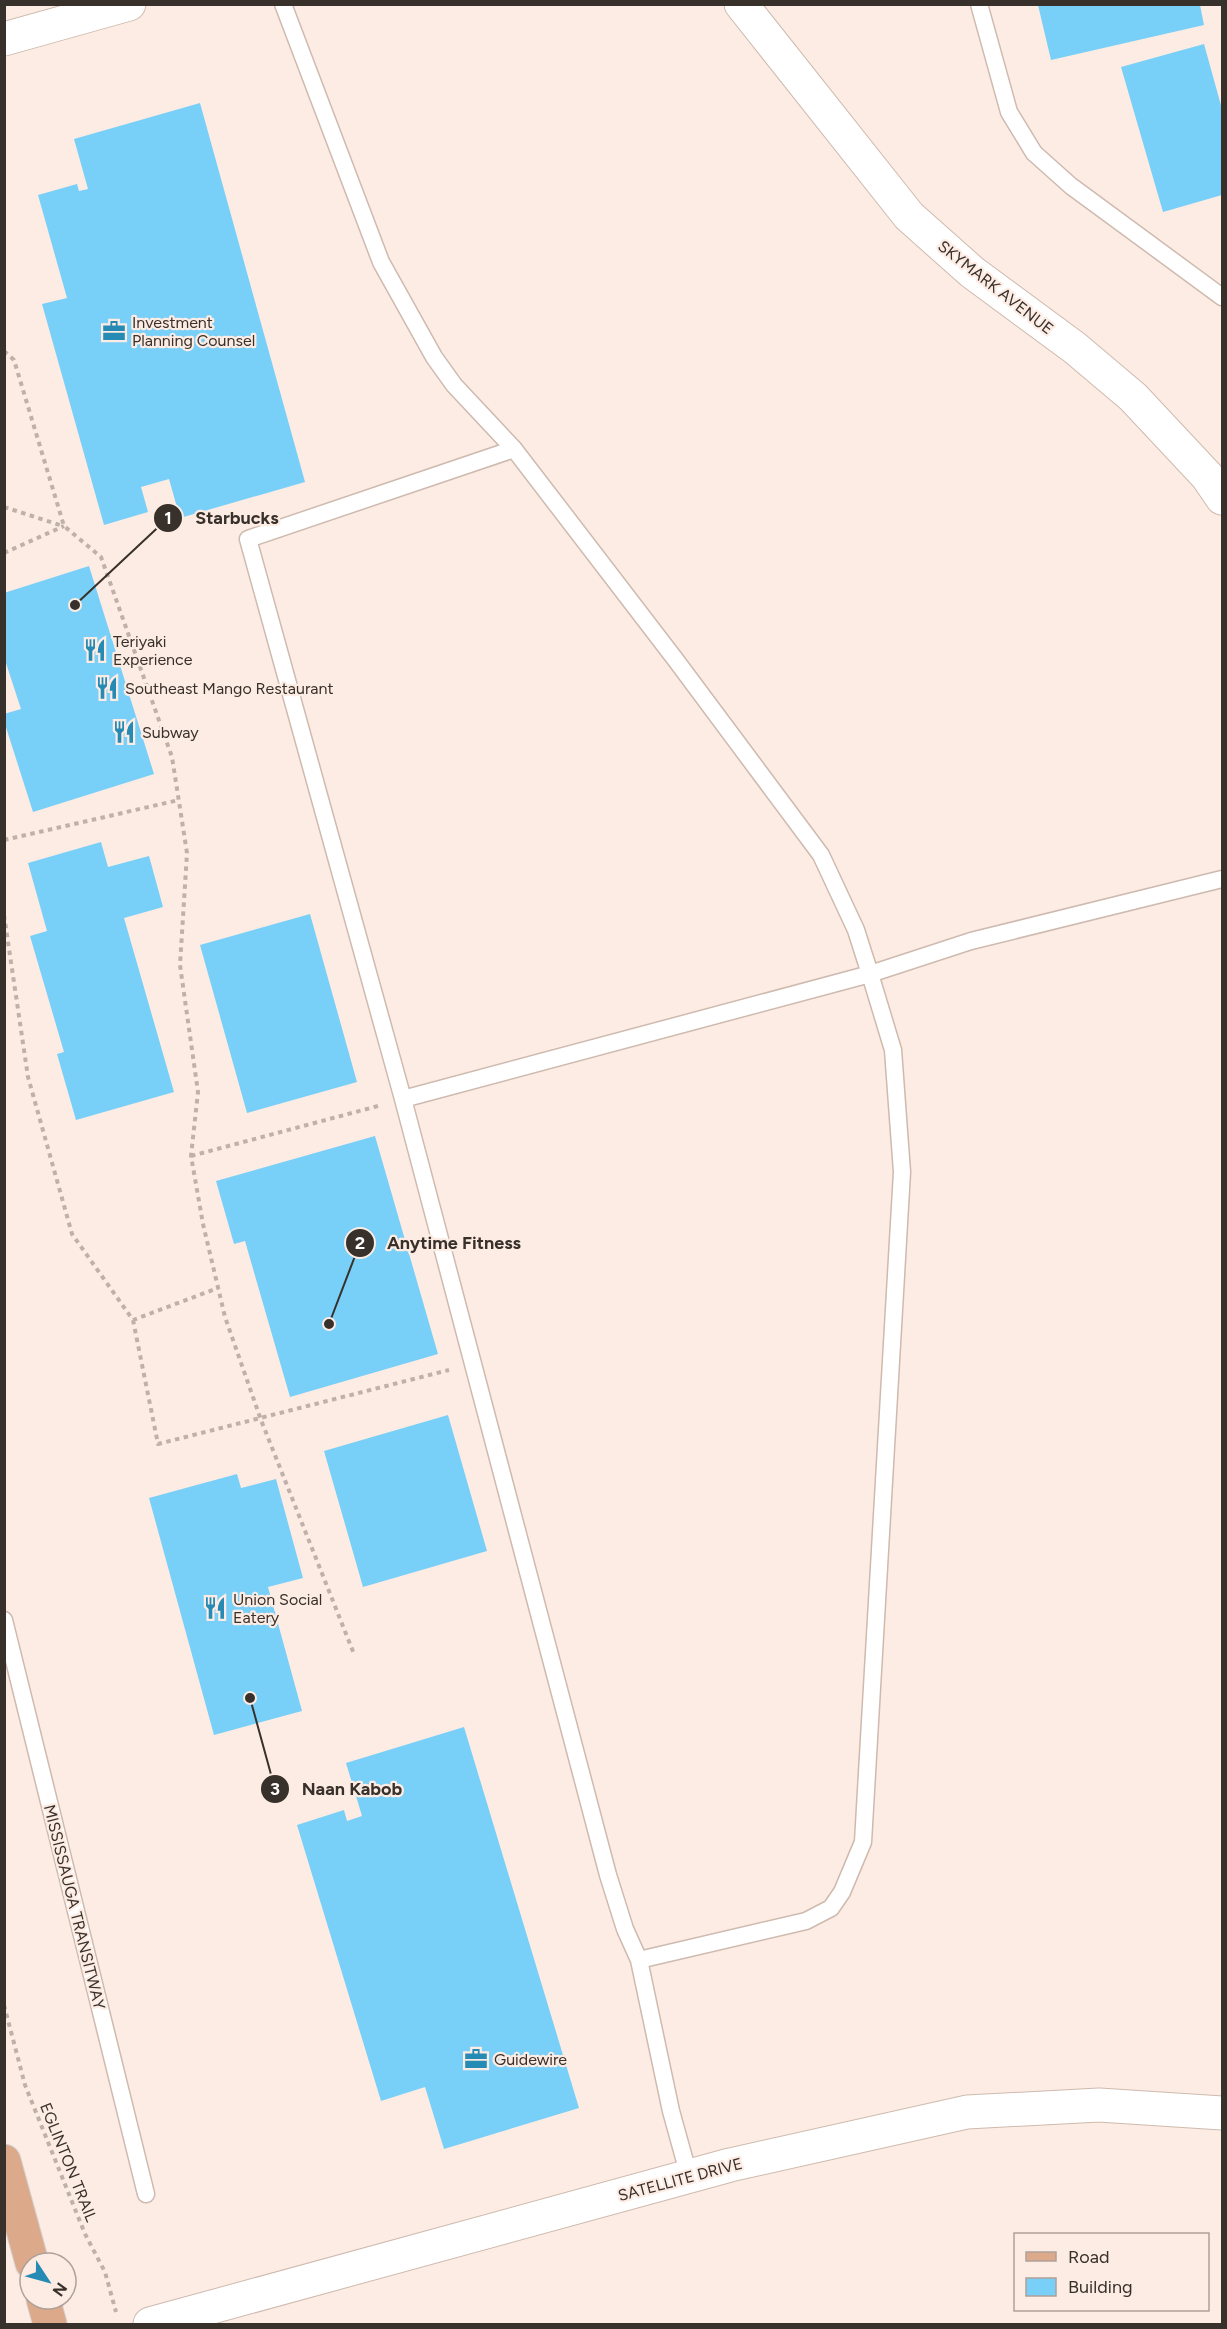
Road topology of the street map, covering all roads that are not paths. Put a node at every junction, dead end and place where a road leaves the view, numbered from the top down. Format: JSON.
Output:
{"nodes":[{"id":1,"x":129,"y":4,"type":"edge"},
{"id":2,"x":283,"y":4,"type":"edge"},
{"id":3,"x":741,"y":4,"type":"edge"},
{"id":4,"x":980,"y":4,"type":"edge"},
{"id":5,"x":4,"y":39,"type":"edge"},
{"id":6,"x":1222,"y":297,"type":"edge"},
{"id":7,"x":514,"y":448,"type":"junction"},
{"id":8,"x":1222,"y":498,"type":"edge"},
{"id":9,"x":1222,"y":879,"type":"edge"},
{"id":10,"x":870,"y":974,"type":"junction"},
{"id":11,"x":403,"y":1099,"type":"junction"},
{"id":12,"x":4,"y":1620,"type":"edge"},
{"id":13,"x":639,"y":1960,"type":"junction"},
{"id":14,"x":1222,"y":2113,"type":"edge"},
{"id":15,"x":4,"y":2161,"type":"edge"},
{"id":16,"x":689,"y":2176,"type":"junction"},
{"id":17,"x":146,"y":2194,"type":"dead end"},
{"id":18,"x":29,"y":2251,"type":"edge"},
{"id":19,"x":150,"y":2325,"type":"edge"}],
"edges":[{"from":1,"to":5,"type":"street"},
{"from":2,"to":7,"type":"lane"},
{"from":3,"to":8,"type":"street","name":"SKYMARK AVENUE"},
{"from":4,"to":6,"type":"lane"},
{"from":7,"to":10,"type":"lane"},
{"from":7,"to":11,"type":"lane"},
{"from":9,"to":10,"type":"lane"},
{"from":10,"to":11,"type":"lane"},
{"from":10,"to":13,"type":"lane"},
{"from":11,"to":13,"type":"lane"},
{"from":12,"to":17,"type":"lane","name":"MISSISSAUGA TRANSITWAY"},
{"from":13,"to":16,"type":"lane"},
{"from":14,"to":16,"type":"street","name":"SATELLITE DRIVE"},
{"from":15,"to":18,"type":"main road"},
{"from":16,"to":19,"type":"street","name":"SATELLITE DRIVE"}]}
